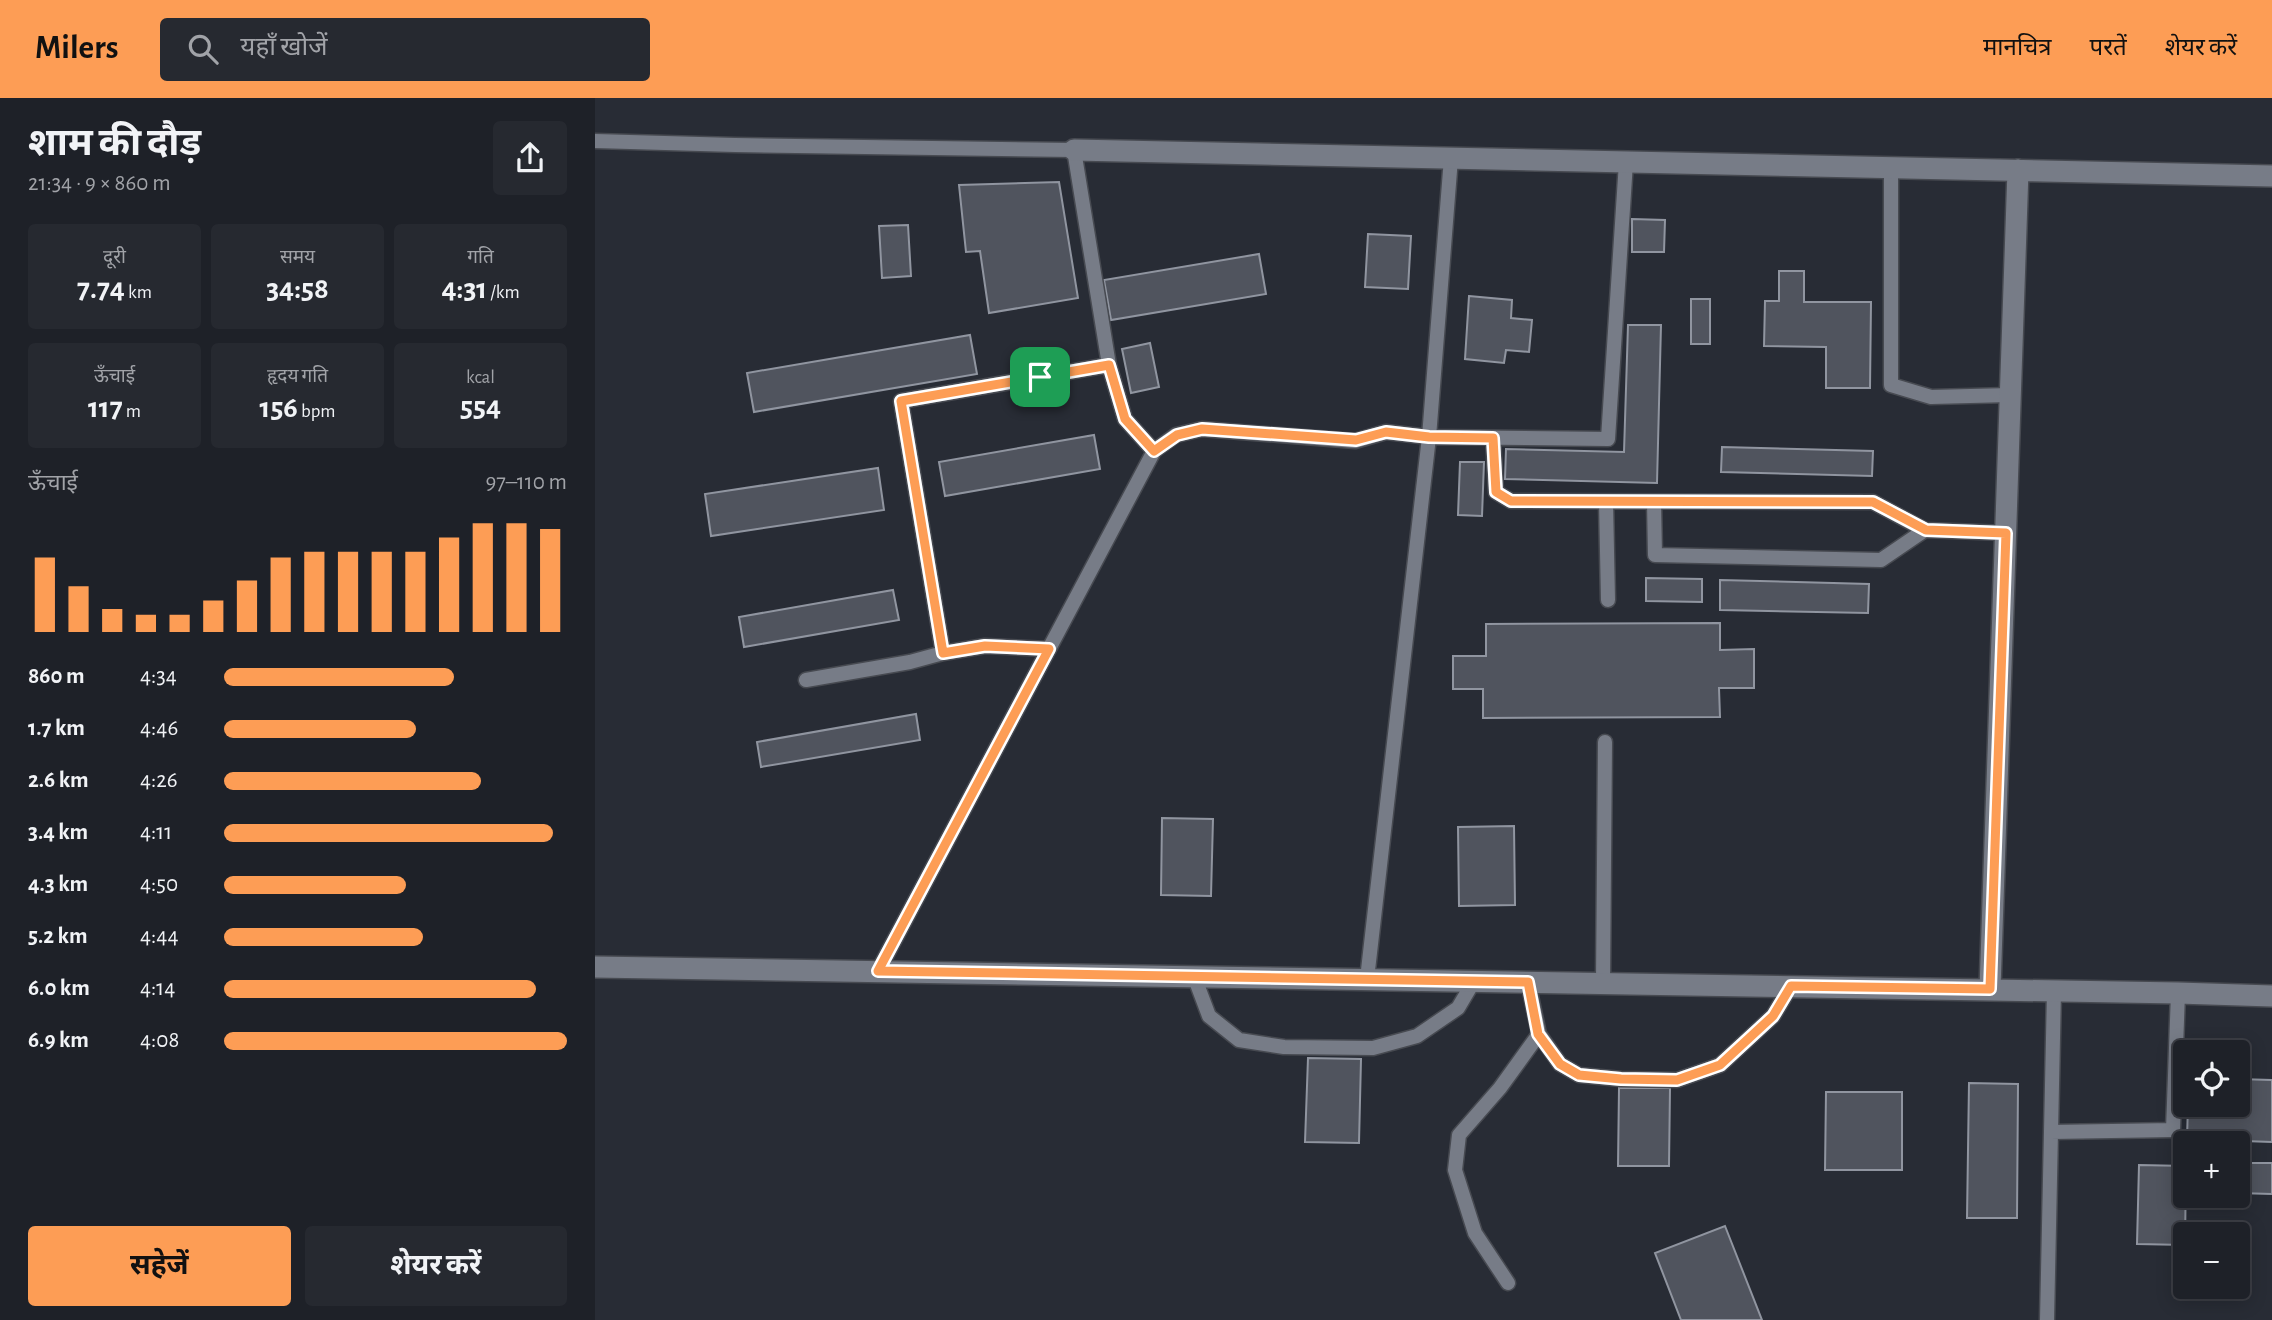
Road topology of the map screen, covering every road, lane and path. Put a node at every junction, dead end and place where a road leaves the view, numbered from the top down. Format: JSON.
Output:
{"nodes":[{"id":1,"x":595,"y":141,"type":"edge"},
{"id":2,"x":1074,"y":150,"type":"junction"},
{"id":3,"x":1451,"y":158,"type":"junction"},
{"id":4,"x":1626,"y":162,"type":"junction"},
{"id":5,"x":1891,"y":167,"type":"junction"},
{"id":6,"x":2018,"y":170,"type":"junction"},
{"id":7,"x":2272,"y":176,"type":"edge"},
{"id":8,"x":1109,"y":365,"type":"junction"},
{"id":9,"x":2010,"y":396,"type":"junction"},
{"id":10,"x":1429,"y":437,"type":"junction"},
{"id":11,"x":1493,"y":438,"type":"junction"},
{"id":12,"x":1154,"y":451,"type":"junction"},
{"id":13,"x":1606,"y":502,"type":"junction"},
{"id":14,"x":1654,"y":502,"type":"junction"},
{"id":15,"x":1926,"y":530,"type":"junction"},
{"id":16,"x":2006,"y":533,"type":"junction"},
{"id":17,"x":1608,"y":600,"type":"dead end"},
{"id":18,"x":1049,"y":649,"type":"junction"},
{"id":19,"x":943,"y":653,"type":"junction"},
{"id":20,"x":806,"y":680,"type":"dead end"},
{"id":21,"x":1605,"y":741,"type":"dead end"},
{"id":22,"x":595,"y":967,"type":"edge"},
{"id":23,"x":878,"y":971,"type":"junction"},
{"id":24,"x":1194,"y":976,"type":"junction"},
{"id":25,"x":1367,"y":979,"type":"junction"},
{"id":26,"x":1474,"y":981,"type":"junction"},
{"id":27,"x":1528,"y":982,"type":"junction"},
{"id":28,"x":1603,"y":983,"type":"junction"},
{"id":29,"x":1791,"y":986,"type":"junction"},
{"id":30,"x":1990,"y":989,"type":"junction"},
{"id":31,"x":2054,"y":991,"type":"junction"},
{"id":32,"x":2178,"y":993,"type":"junction"},
{"id":33,"x":2272,"y":996,"type":"edge"},
{"id":34,"x":1538,"y":1034,"type":"junction"},
{"id":35,"x":2051,"y":1132,"type":"junction"},
{"id":36,"x":1508,"y":1283,"type":"dead end"},
{"id":37,"x":2047,"y":1320,"type":"edge"}],
"edges":[{"from":1,"to":2,"type":"lane"},
{"from":2,"to":3,"type":"street"},
{"from":2,"to":8,"type":"lane"},
{"from":3,"to":4,"type":"street"},
{"from":3,"to":10,"type":"lane"},
{"from":4,"to":5,"type":"street"},
{"from":4,"to":11,"type":"lane"},
{"from":5,"to":6,"type":"street"},
{"from":5,"to":9,"type":"lane"},
{"from":6,"to":7,"type":"street"},
{"from":6,"to":9,"type":"street"},
{"from":8,"to":12,"type":"lane"},
{"from":8,"to":19,"type":"lane"},
{"from":9,"to":16,"type":"street"},
{"from":10,"to":11,"type":"lane"},
{"from":10,"to":12,"type":"lane"},
{"from":10,"to":25,"type":"lane"},
{"from":11,"to":13,"type":"lane"},
{"from":12,"to":18,"type":"lane"},
{"from":13,"to":14,"type":"lane"},
{"from":13,"to":17,"type":"lane"},
{"from":14,"to":15,"type":"lane"},
{"from":14,"to":15,"type":"lane"},
{"from":15,"to":16,"type":"lane"},
{"from":16,"to":30,"type":"street"},
{"from":18,"to":19,"type":"lane"},
{"from":18,"to":23,"type":"lane"},
{"from":19,"to":20,"type":"lane"},
{"from":21,"to":28,"type":"lane"},
{"from":22,"to":23,"type":"street"},
{"from":23,"to":24,"type":"street"},
{"from":24,"to":25,"type":"street"},
{"from":24,"to":26,"type":"lane"},
{"from":25,"to":26,"type":"street"},
{"from":26,"to":27,"type":"street"},
{"from":27,"to":28,"type":"street"},
{"from":27,"to":34,"type":"lane"},
{"from":28,"to":29,"type":"street"},
{"from":29,"to":30,"type":"street"},
{"from":29,"to":34,"type":"lane"},
{"from":30,"to":31,"type":"street"},
{"from":31,"to":32,"type":"street"},
{"from":31,"to":35,"type":"lane"},
{"from":32,"to":33,"type":"street"},
{"from":32,"to":35,"type":"lane"},
{"from":34,"to":36,"type":"lane"},
{"from":35,"to":37,"type":"lane"}]}
